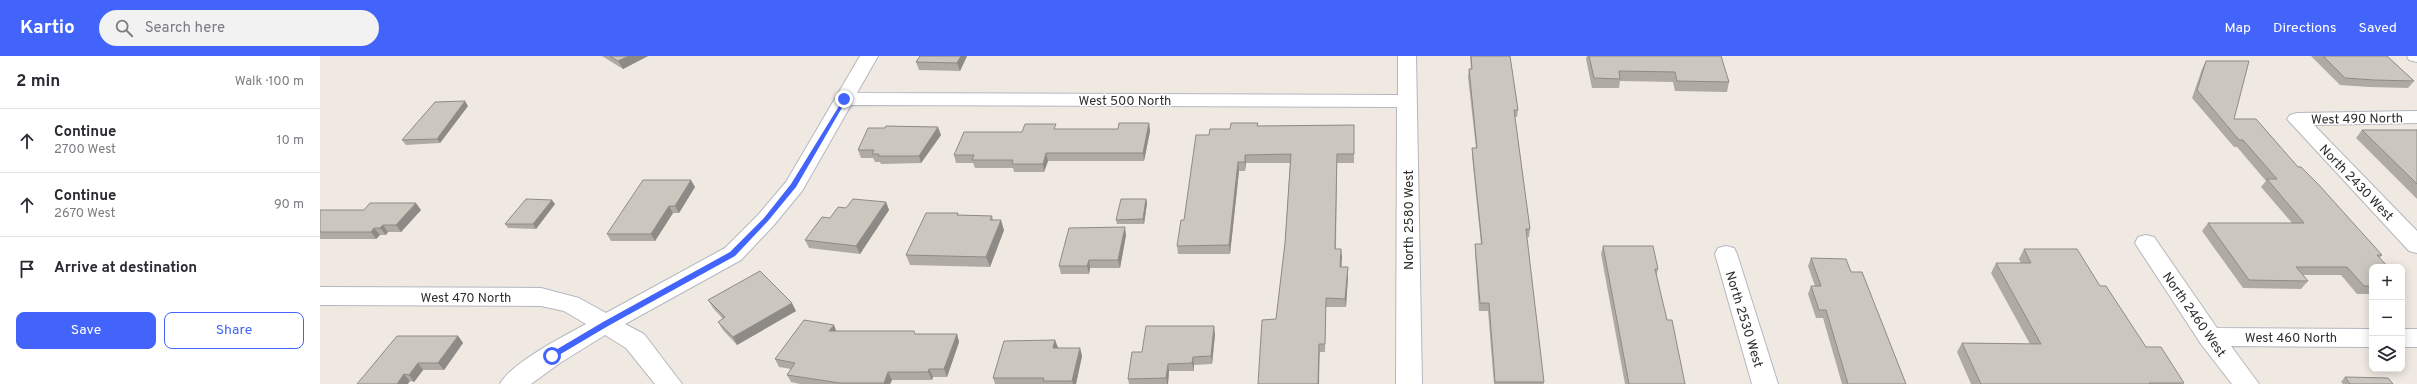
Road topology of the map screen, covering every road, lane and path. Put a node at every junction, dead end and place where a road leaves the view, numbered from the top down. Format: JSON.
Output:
{"nodes":[{"id":1,"x":869,"y":56,"type":"edge"},
{"id":2,"x":1408,"y":56,"type":"edge"},
{"id":3,"x":844,"y":99,"type":"junction"},
{"id":4,"x":1407,"y":101,"type":"junction"},
{"id":5,"x":2417,"y":117,"type":"edge"},
{"id":6,"x":2297,"y":119,"type":"joint"},
{"id":7,"x":2146,"y":244,"type":"dead end"},
{"id":8,"x":2417,"y":245,"type":"edge"},
{"id":9,"x":1726,"y":254,"type":"dead end"},
{"id":10,"x":320,"y":296,"type":"edge"},
{"id":11,"x":605,"y":324,"type":"junction"},
{"id":12,"x":2210,"y":337,"type":"junction"},
{"id":13,"x":2369,"y":338,"type":"edge"},
{"id":14,"x":2405,"y":338,"type":"edge"},
{"id":15,"x":2417,"y":338,"type":"edge"},
{"id":16,"x":513,"y":384,"type":"edge"},
{"id":17,"x":669,"y":384,"type":"edge"},
{"id":18,"x":1409,"y":384,"type":"edge"},
{"id":19,"x":1765,"y":384,"type":"edge"},
{"id":20,"x":2246,"y":384,"type":"edge"}],
"edges":[{"from":1,"to":3,"type":"street"},
{"from":2,"to":4,"type":"street","name":"North 2580 West"},
{"from":3,"to":4,"type":"street","name":"West 500 North"},
{"from":3,"to":11,"type":"street"},
{"from":4,"to":18,"type":"street","name":"North 2580 West"},
{"from":5,"to":6,"type":"street","name":"West 490 North"},
{"from":6,"to":8,"type":"street","name":"North 2430 West"},
{"from":7,"to":12,"type":"street","name":"North 2460 West"},
{"from":9,"to":19,"type":"street","name":"North 2530 West"},
{"from":10,"to":11,"type":"street","name":"West 470 North"},
{"from":11,"to":16,"type":"street"},
{"from":11,"to":17,"type":"street","name":"West 470 North"},
{"from":12,"to":13,"type":"street","name":"West 460 North"},
{"from":12,"to":20,"type":"street","name":"North 2460 West"},
{"from":14,"to":15,"type":"street"}]}
